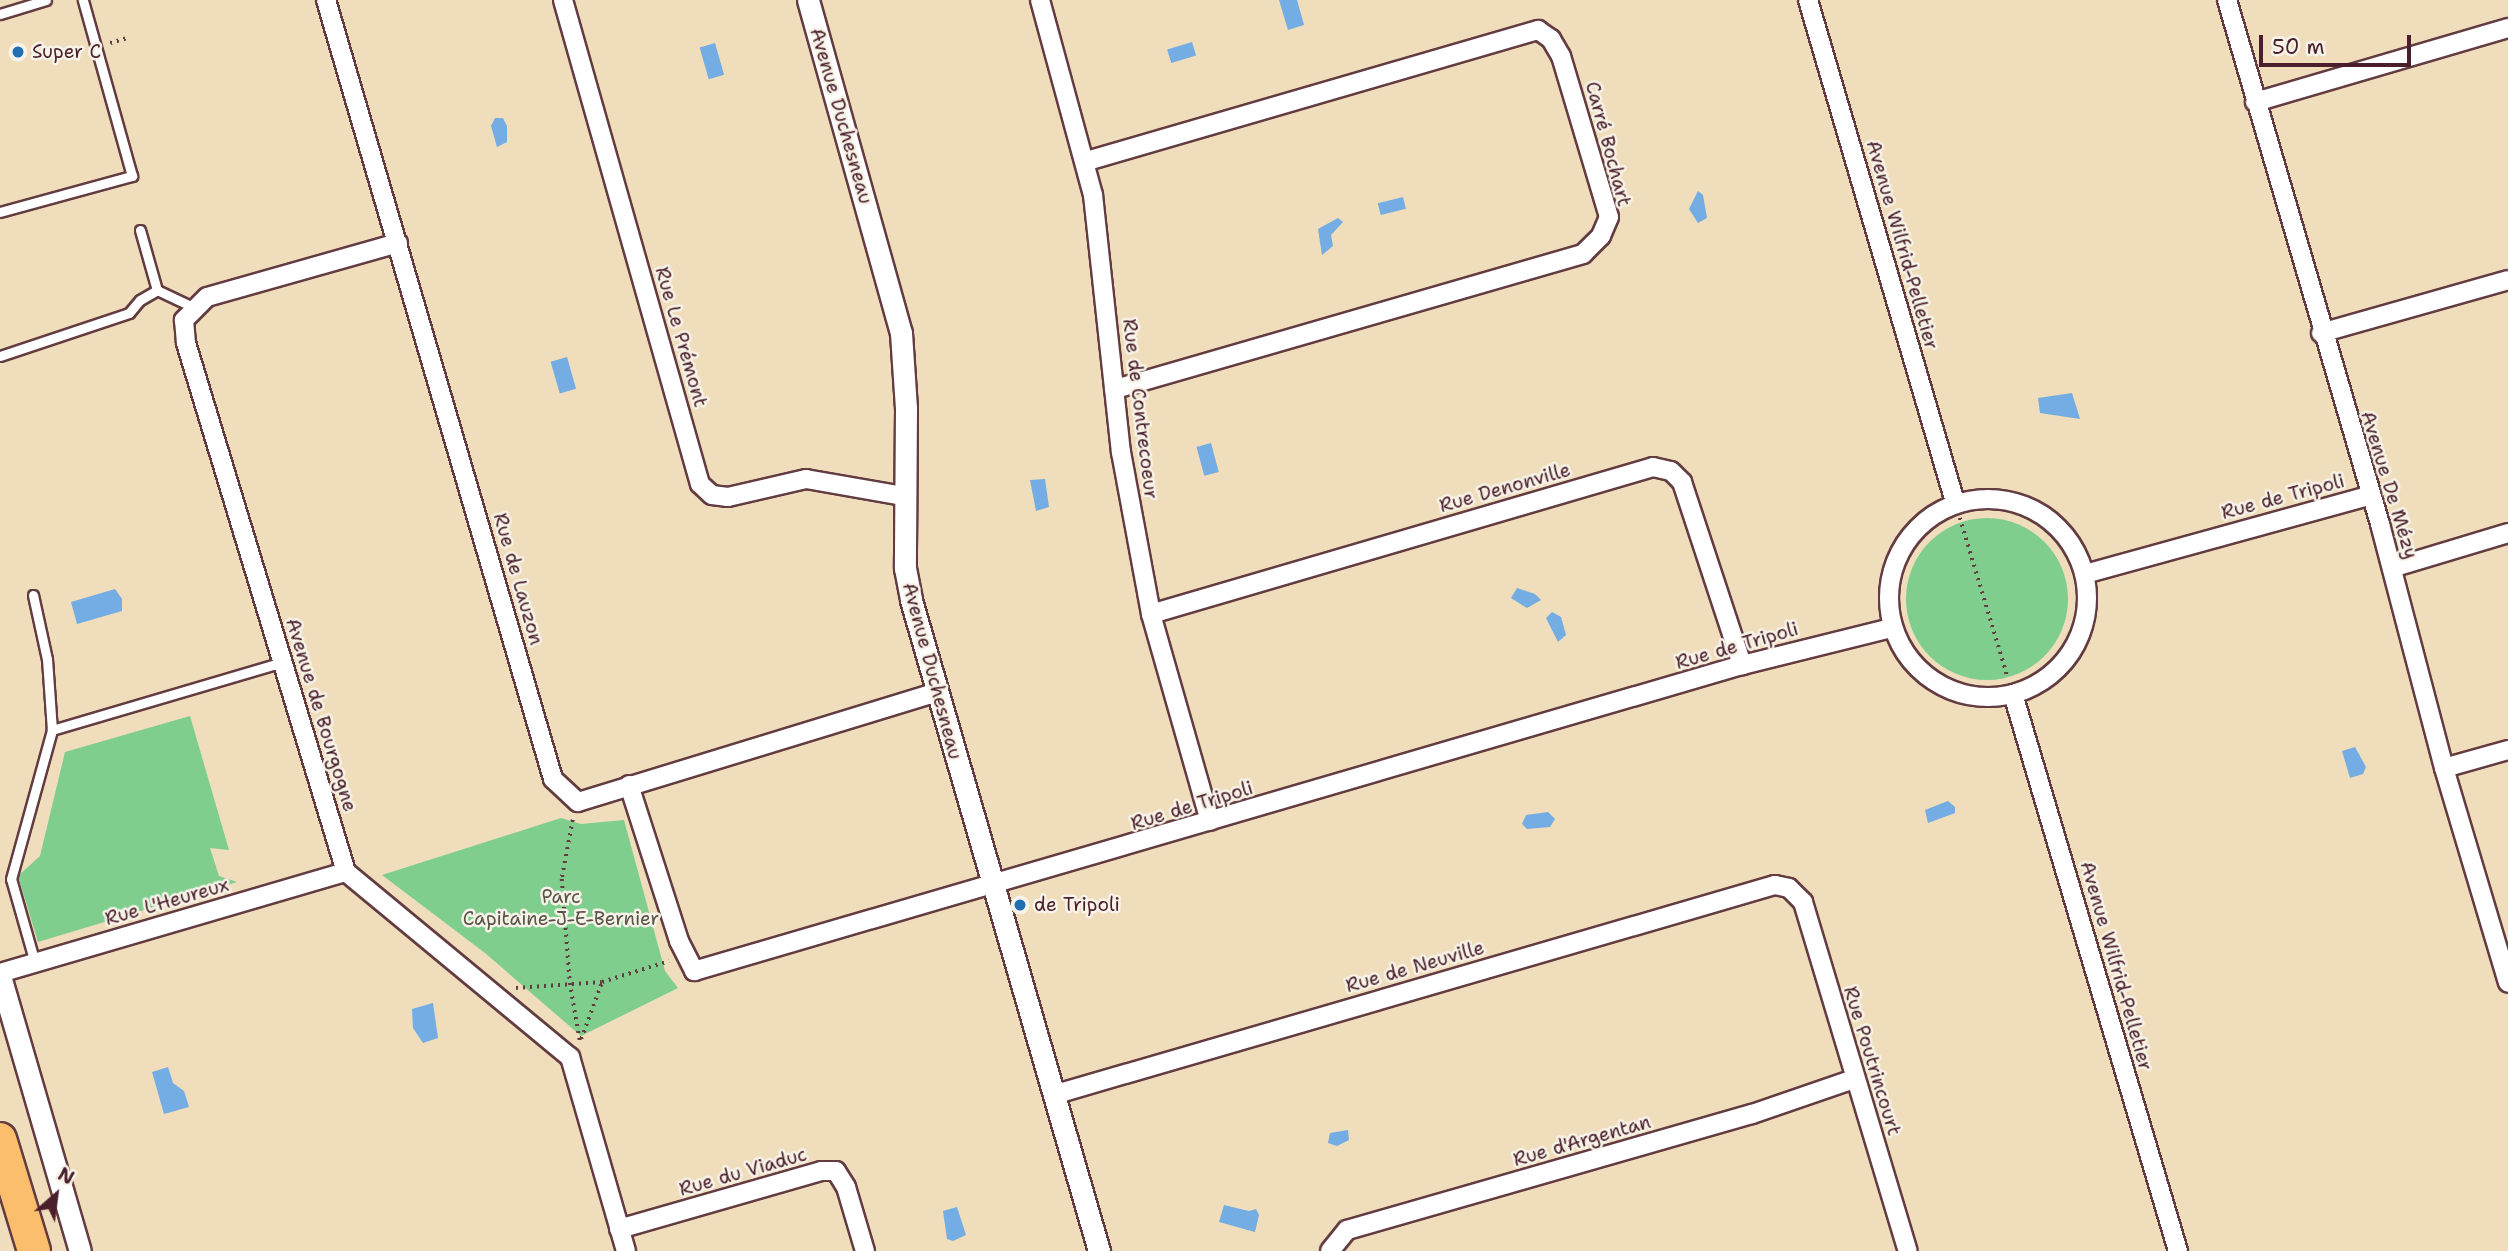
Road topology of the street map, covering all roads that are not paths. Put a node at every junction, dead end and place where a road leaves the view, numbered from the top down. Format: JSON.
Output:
{"nodes":[{"id":1,"x":46,"y":0,"type":"edge"},
{"id":2,"x":83,"y":0,"type":"edge"},
{"id":3,"x":326,"y":0,"type":"edge"},
{"id":4,"x":563,"y":0,"type":"edge"},
{"id":5,"x":808,"y":0,"type":"edge"},
{"id":6,"x":1040,"y":0,"type":"edge"},
{"id":7,"x":1808,"y":0,"type":"edge"},
{"id":8,"x":2227,"y":0,"type":"edge"},
{"id":9,"x":0,"y":13,"type":"edge"},
{"id":10,"x":2508,"y":28,"type":"edge"},
{"id":11,"x":2255,"y":102,"type":"junction"},
{"id":12,"x":1087,"y":161,"type":"junction"},
{"id":13,"x":0,"y":212,"type":"edge"},
{"id":14,"x":140,"y":230,"type":"dead end"},
{"id":15,"x":398,"y":243,"type":"junction"},
{"id":16,"x":2508,"y":280,"type":"edge"},
{"id":17,"x":157,"y":290,"type":"junction"},
{"id":18,"x":195,"y":308,"type":"junction"},
{"id":19,"x":2321,"y":333,"type":"junction"},
{"id":20,"x":0,"y":356,"type":"edge"},
{"id":21,"x":1114,"y":388,"type":"junction"},
{"id":22,"x":2371,"y":495,"type":"junction"},
{"id":23,"x":902,"y":496,"type":"junction"},
{"id":24,"x":1955,"y":502,"type":"junction"},
{"id":25,"x":2508,"y":533,"type":"edge"},
{"id":26,"x":2392,"y":568,"type":"junction"},
{"id":27,"x":2085,"y":575,"type":"junction"},
{"id":28,"x":33,"y":595,"type":"dead end"},
{"id":29,"x":1151,"y":614,"type":"junction"},
{"id":30,"x":1892,"y":628,"type":"junction"},
{"id":31,"x":283,"y":662,"type":"junction"},
{"id":32,"x":1742,"y":665,"type":"junction"},
{"id":33,"x":934,"y":693,"type":"junction"},
{"id":34,"x":2013,"y":694,"type":"junction"},
{"id":35,"x":52,"y":730,"type":"junction"},
{"id":36,"x":2508,"y":750,"type":"edge"},
{"id":37,"x":2444,"y":768,"type":"junction"},
{"id":38,"x":629,"y":785,"type":"junction"},
{"id":39,"x":1210,"y":821,"type":"junction"},
{"id":40,"x":346,"y":872,"type":"junction"},
{"id":41,"x":992,"y":884,"type":"junction"},
{"id":42,"x":1789,"y":888,"type":"joint"},
{"id":43,"x":35,"y":962,"type":"junction"},
{"id":44,"x":2506,"y":971,"type":"edge"},
{"id":45,"x":0,"y":974,"type":"edge"},
{"id":46,"x":1854,"y":1079,"type":"junction"},
{"id":47,"x":1053,"y":1095,"type":"junction"},
{"id":48,"x":0,"y":1139,"type":"edge"},
{"id":49,"x":620,"y":1229,"type":"junction"},
{"id":50,"x":34,"y":1251,"type":"edge"},
{"id":51,"x":80,"y":1251,"type":"edge"},
{"id":52,"x":626,"y":1251,"type":"edge"},
{"id":53,"x":865,"y":1251,"type":"edge"},
{"id":54,"x":1099,"y":1251,"type":"edge"},
{"id":55,"x":1330,"y":1251,"type":"edge"},
{"id":56,"x":1908,"y":1251,"type":"edge"},
{"id":57,"x":2178,"y":1251,"type":"edge"}],
"edges":[{"from":1,"to":9,"type":"lane"},
{"from":2,"to":13,"type":"lane"},
{"from":3,"to":15,"type":"street","name":"Rue de Lauzon"},
{"from":4,"to":23,"type":"street","name":"Rue Le Prémont"},
{"from":5,"to":23,"type":"street","name":"Avenue Duchesneau"},
{"from":6,"to":12,"type":"street","name":"Rue de Contrecoeur"},
{"from":7,"to":24,"type":"street","name":"Avenue Wilfrid-Pelletier"},
{"from":8,"to":11,"type":"street","name":"Avenue De Mézy"},
{"from":10,"to":11,"type":"street"},
{"from":11,"to":19,"type":"street","name":"Avenue De Mézy"},
{"from":12,"to":21,"type":"street","name":"Rue de Contrecoeur"},
{"from":12,"to":21,"type":"street","name":"Carré Bochart"},
{"from":14,"to":17,"type":"lane"},
{"from":15,"to":18,"type":"street"},
{"from":15,"to":38,"type":"street","name":"Rue de Lauzon"},
{"from":16,"to":19,"type":"street"},
{"from":17,"to":18,"type":"lane"},
{"from":17,"to":20,"type":"lane"},
{"from":18,"to":31,"type":"street","name":"Avenue de Bourgogne"},
{"from":19,"to":22,"type":"street","name":"Avenue De Mézy"},
{"from":21,"to":29,"type":"street","name":"Rue de Contrecoeur"},
{"from":22,"to":26,"type":"street","name":"Avenue De Mézy"},
{"from":22,"to":27,"type":"street","name":"Rue de Tripoli"},
{"from":23,"to":33,"type":"street","name":"Avenue Duchesneau"},
{"from":24,"to":27,"type":"street"},
{"from":24,"to":30,"type":"street"},
{"from":25,"to":26,"type":"street"},
{"from":26,"to":37,"type":"street","name":"Avenue De Mézy"},
{"from":27,"to":34,"type":"street"},
{"from":28,"to":35,"type":"lane"},
{"from":29,"to":32,"type":"street","name":"Rue Denonville"},
{"from":29,"to":39,"type":"street","name":"Rue de Contrecoeur"},
{"from":30,"to":32,"type":"street","name":"Rue de Tripoli"},
{"from":30,"to":34,"type":"street"},
{"from":31,"to":35,"type":"lane"},
{"from":31,"to":40,"type":"street","name":"Avenue de Bourgogne"},
{"from":32,"to":39,"type":"street","name":"Rue de Tripoli"},
{"from":33,"to":38,"type":"street"},
{"from":33,"to":41,"type":"street","name":"Avenue Duchesneau"},
{"from":34,"to":57,"type":"street","name":"Avenue Wilfrid-Pelletier"},
{"from":35,"to":43,"type":"lane"},
{"from":36,"to":37,"type":"street"},
{"from":37,"to":44,"type":"street","name":"Avenue De Mézy"},
{"from":38,"to":41,"type":"street","name":"Rue de Tripoli"},
{"from":39,"to":41,"type":"street","name":"Rue de Tripoli"},
{"from":40,"to":43,"type":"street","name":"Rue L'Heureux"},
{"from":40,"to":49,"type":"street"},
{"from":41,"to":47,"type":"street","name":"Avenue Duchesneau"},
{"from":42,"to":46,"type":"street","name":"Rue Poutrincourt"},
{"from":42,"to":47,"type":"street","name":"Rue de Neuville"},
{"from":43,"to":45,"type":"street","name":"Rue L'Heureux"},
{"from":45,"to":51,"type":"street"},
{"from":46,"to":55,"type":"street","name":"Rue d'Argentan"},
{"from":46,"to":56,"type":"street","name":"Rue Poutrincourt"},
{"from":47,"to":54,"type":"street","name":"Avenue Duchesneau"},
{"from":48,"to":50,"type":"highway"},
{"from":49,"to":52,"type":"street"},
{"from":49,"to":53,"type":"street","name":"Rue du Viaduc"}]}
